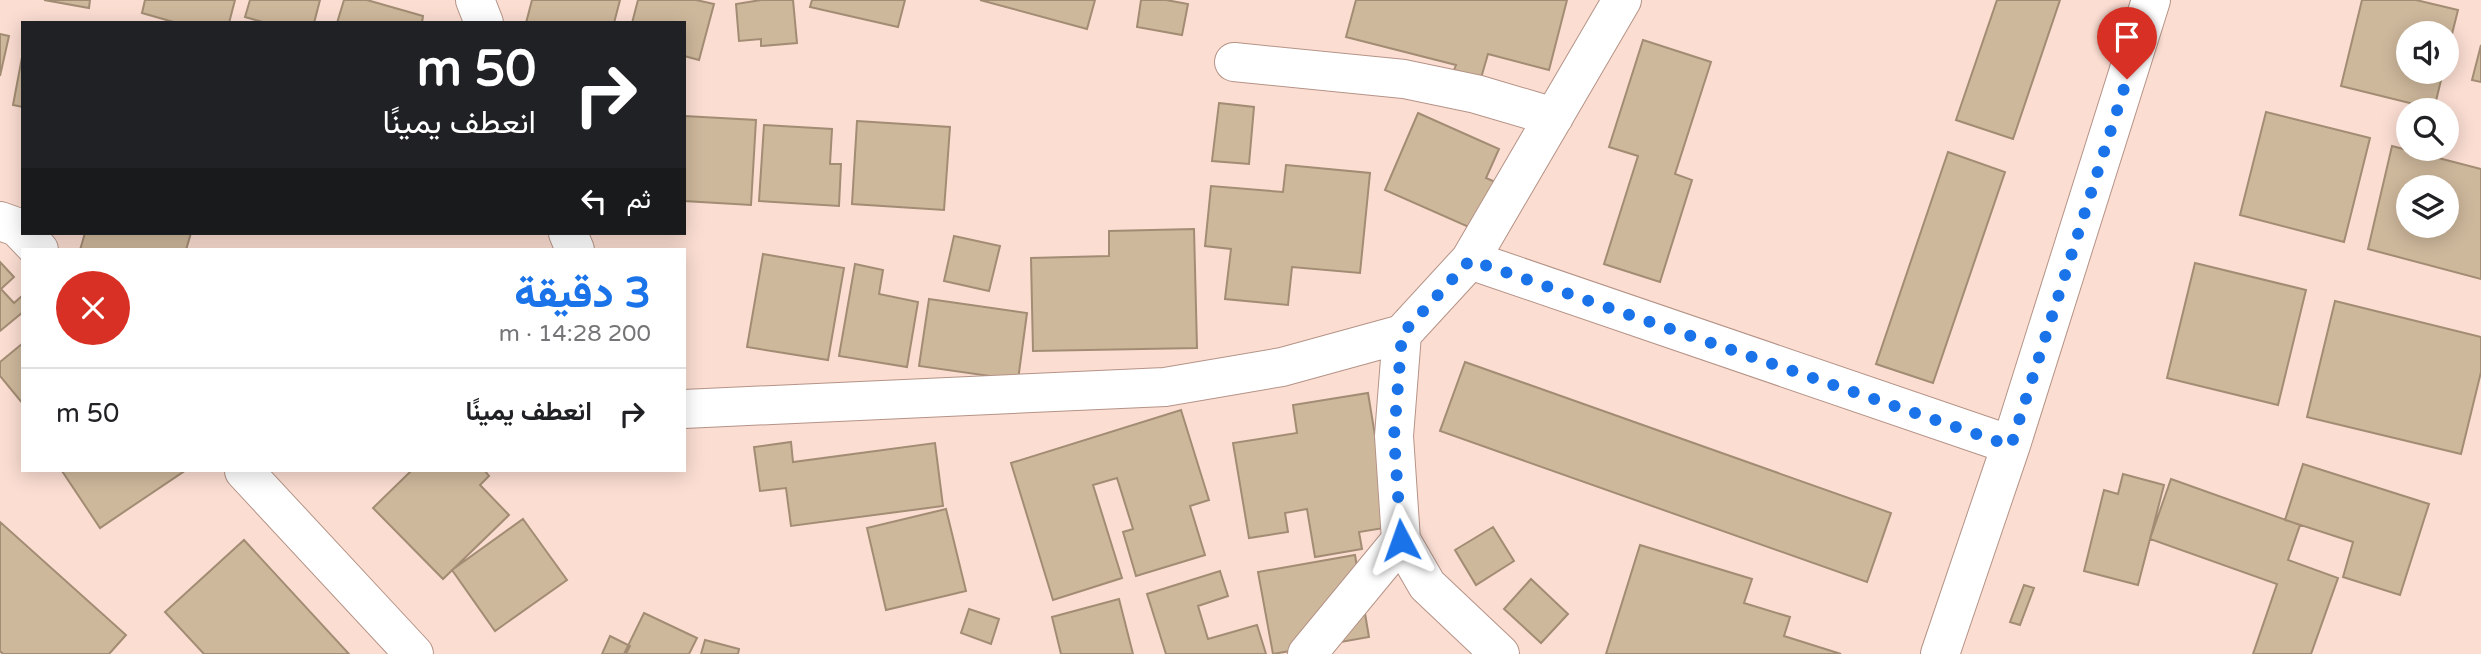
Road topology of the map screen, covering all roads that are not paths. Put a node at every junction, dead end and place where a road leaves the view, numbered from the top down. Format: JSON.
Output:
{"nodes":[{"id":1,"x":475,"y":0,"type":"edge"},
{"id":2,"x":1622,"y":0,"type":"edge"},
{"id":3,"x":2151,"y":0,"type":"edge"},
{"id":4,"x":483,"y":21,"type":"edge"},
{"id":5,"x":1234,"y":62,"type":"dead end"},
{"id":6,"x":1553,"y":117,"type":"junction"},
{"id":7,"x":0,"y":221,"type":"edge"},
{"id":8,"x":21,"y":231,"type":"edge"},
{"id":9,"x":25,"y":235,"type":"edge"},
{"id":10,"x":37,"y":248,"type":"edge"},
{"id":11,"x":1470,"y":260,"type":"junction"},
{"id":12,"x":1402,"y":334,"type":"junction"},
{"id":13,"x":686,"y":409,"type":"edge"},
{"id":14,"x":2011,"y":446,"type":"junction"},
{"id":15,"x":245,"y":472,"type":"edge"},
{"id":16,"x":1401,"y":540,"type":"junction"},
{"id":17,"x":414,"y":654,"type":"edge"},
{"id":18,"x":1307,"y":654,"type":"edge"},
{"id":19,"x":1500,"y":654,"type":"edge"},
{"id":20,"x":1940,"y":654,"type":"edge"}],
"edges":[{"from":1,"to":4,"type":"street"},
{"from":2,"to":6,"type":"street"},
{"from":3,"to":14,"type":"street"},
{"from":5,"to":6,"type":"street"},
{"from":6,"to":11,"type":"street"},
{"from":7,"to":8,"type":"street"},
{"from":9,"to":10,"type":"street"},
{"from":11,"to":12,"type":"street"},
{"from":11,"to":14,"type":"street"},
{"from":12,"to":13,"type":"street"},
{"from":12,"to":16,"type":"street"},
{"from":14,"to":20,"type":"street"},
{"from":15,"to":17,"type":"street"},
{"from":16,"to":18,"type":"street"},
{"from":16,"to":19,"type":"street"}]}
